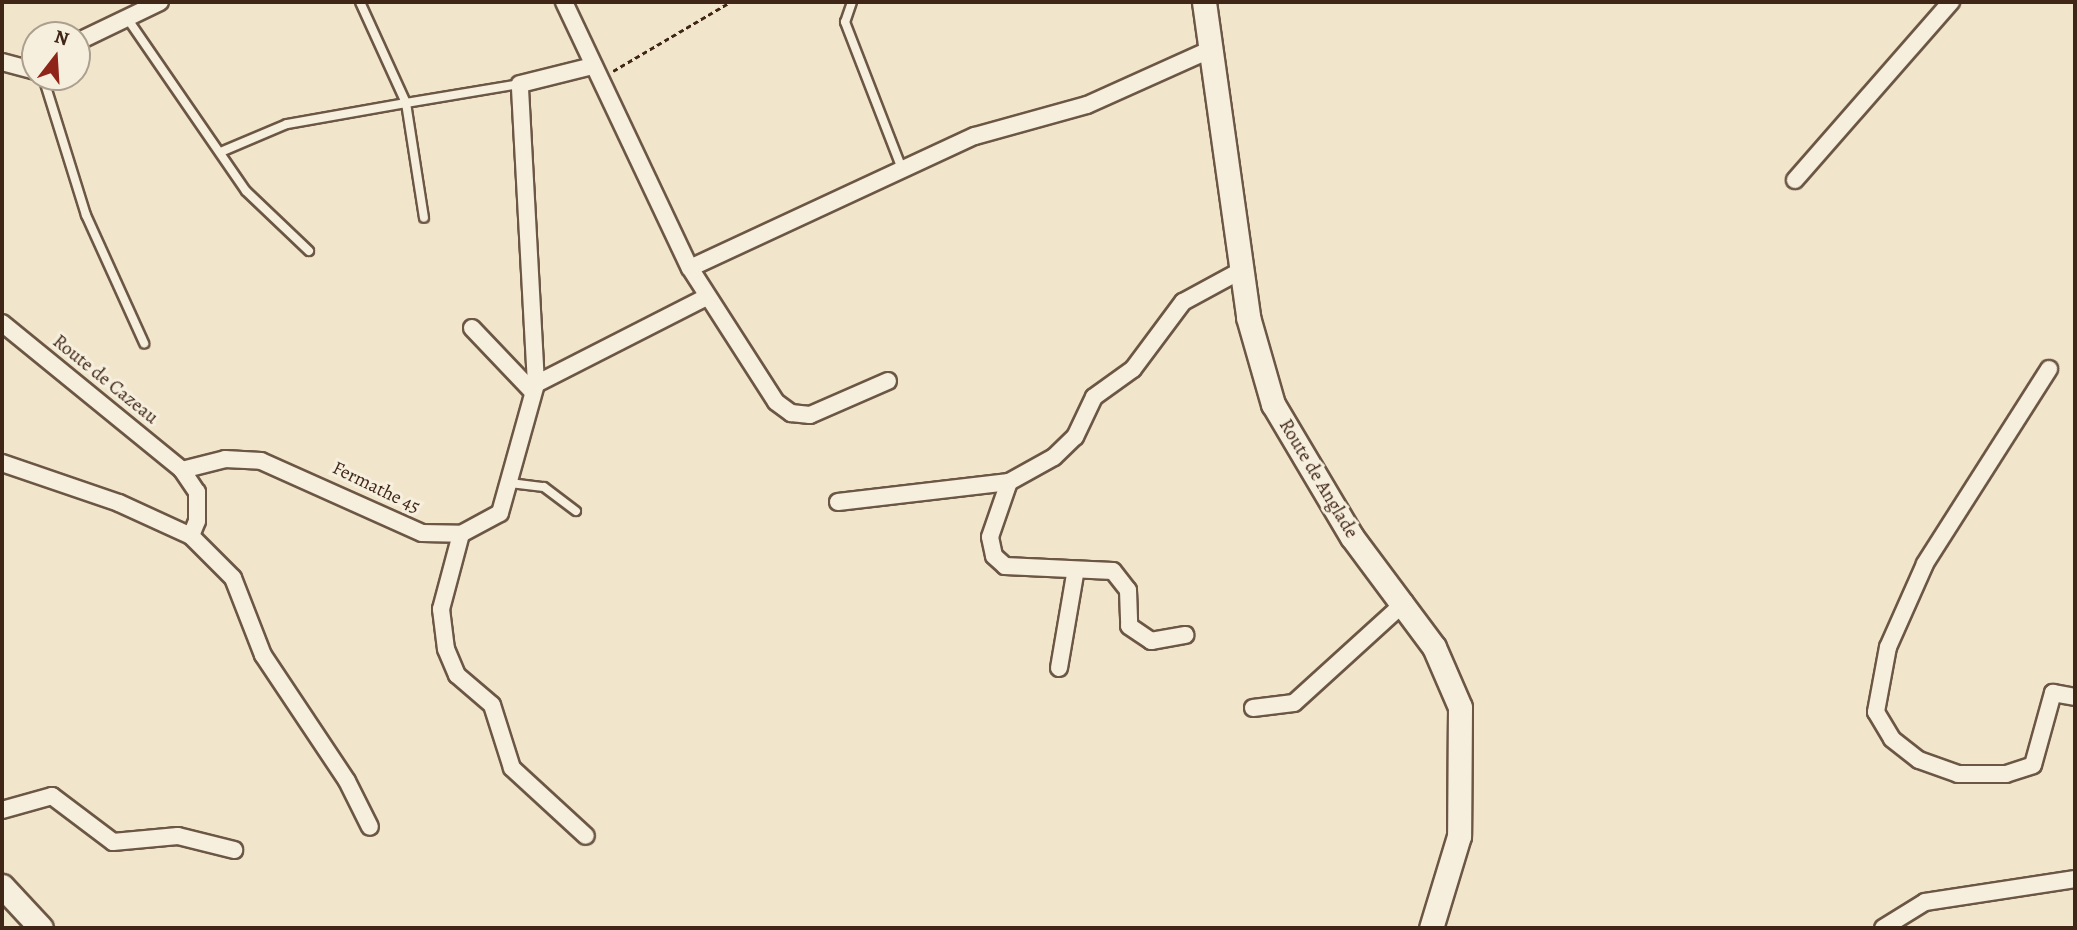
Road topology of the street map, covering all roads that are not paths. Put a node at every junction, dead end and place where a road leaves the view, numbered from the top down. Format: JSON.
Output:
{"nodes":[{"id":1,"x":160,"y":2,"type":"edge"},
{"id":2,"x":360,"y":2,"type":"edge"},
{"id":3,"x":564,"y":2,"type":"edge"},
{"id":4,"x":852,"y":2,"type":"edge"},
{"id":5,"x":1204,"y":2,"type":"edge"},
{"id":6,"x":1951,"y":2,"type":"edge"},
{"id":7,"x":122,"y":9,"type":"edge"},
{"id":8,"x":91,"y":31,"type":"edge"},
{"id":9,"x":1207,"y":51,"type":"junction"},
{"id":10,"x":2,"y":62,"type":"edge"},
{"id":11,"x":21,"y":67,"type":"edge"},
{"id":12,"x":595,"y":73,"type":"junction"},
{"id":13,"x":520,"y":84,"type":"junction"},
{"id":14,"x":47,"y":91,"type":"edge"},
{"id":15,"x":406,"y":103,"type":"junction"},
{"id":16,"x":223,"y":151,"type":"junction"},
{"id":17,"x":902,"y":169,"type":"junction"},
{"id":18,"x":1795,"y":180,"type":"dead end"},
{"id":19,"x":424,"y":218,"type":"dead end"},
{"id":20,"x":309,"y":251,"type":"dead end"},
{"id":21,"x":690,"y":268,"type":"junction"},
{"id":22,"x":1242,"y":270,"type":"junction"},
{"id":23,"x":707,"y":297,"type":"junction"},
{"id":24,"x":2,"y":323,"type":"edge"},
{"id":25,"x":471,"y":328,"type":"dead end"},
{"id":26,"x":144,"y":343,"type":"dead end"},
{"id":27,"x":2049,"y":369,"type":"dead end"},
{"id":28,"x":888,"y":381,"type":"dead end"},
{"id":29,"x":534,"y":388,"type":"junction"},
{"id":30,"x":2,"y":463,"type":"edge"},
{"id":31,"x":182,"y":470,"type":"junction"},
{"id":32,"x":1009,"y":482,"type":"junction"},
{"id":33,"x":510,"y":483,"type":"junction"},
{"id":34,"x":838,"y":502,"type":"dead end"},
{"id":35,"x":576,"y":511,"type":"dead end"},
{"id":36,"x":461,"y":534,"type":"junction"},
{"id":37,"x":191,"y":536,"type":"junction"},
{"id":38,"x":1075,"y":574,"type":"junction"},
{"id":39,"x":1405,"y":602,"type":"junction"},
{"id":40,"x":1185,"y":635,"type":"dead end"},
{"id":41,"x":1059,"y":668,"type":"dead end"},
{"id":42,"x":2075,"y":697,"type":"edge"},
{"id":43,"x":1253,"y":708,"type":"dead end"},
{"id":44,"x":2,"y":810,"type":"edge"},
{"id":45,"x":370,"y":827,"type":"dead end"},
{"id":46,"x":586,"y":836,"type":"dead end"},
{"id":47,"x":234,"y":850,"type":"dead end"},
{"id":48,"x":2075,"y":879,"type":"edge"},
{"id":49,"x":2,"y":886,"type":"edge"},
{"id":50,"x":41,"y":928,"type":"edge"},
{"id":51,"x":1431,"y":928,"type":"edge"},
{"id":52,"x":1883,"y":928,"type":"edge"}],
"edges":[{"from":1,"to":7,"type":"street"},
{"from":2,"to":15,"type":"lane"},
{"from":3,"to":12,"type":"street"},
{"from":4,"to":17,"type":"lane"},
{"from":5,"to":9,"type":"street","name":"Route de Anglade"},
{"from":6,"to":18,"type":"street"},
{"from":7,"to":8,"type":"street"},
{"from":7,"to":16,"type":"lane"},
{"from":9,"to":17,"type":"street"},
{"from":9,"to":22,"type":"street","name":"Route de Anglade"},
{"from":10,"to":11,"type":"street"},
{"from":12,"to":13,"type":"street"},
{"from":12,"to":21,"type":"street"},
{"from":13,"to":15,"type":"lane"},
{"from":13,"to":29,"type":"street","name":"Fermathe 45"},
{"from":14,"to":26,"type":"lane"},
{"from":15,"to":16,"type":"lane"},
{"from":15,"to":19,"type":"lane"},
{"from":16,"to":20,"type":"lane"},
{"from":17,"to":21,"type":"street"},
{"from":21,"to":23,"type":"street"},
{"from":22,"to":32,"type":"street"},
{"from":22,"to":39,"type":"street","name":"Route de Anglade"},
{"from":23,"to":28,"type":"street"},
{"from":23,"to":29,"type":"street"},
{"from":24,"to":31,"type":"street","name":"Route de Cazeau"},
{"from":25,"to":29,"type":"street"},
{"from":27,"to":42,"type":"street"},
{"from":29,"to":33,"type":"street","name":"Fermathe 45"},
{"from":30,"to":37,"type":"street"},
{"from":31,"to":36,"type":"street","name":"Fermathe 45"},
{"from":31,"to":37,"type":"street"},
{"from":32,"to":34,"type":"street"},
{"from":32,"to":38,"type":"street"},
{"from":33,"to":35,"type":"lane"},
{"from":33,"to":36,"type":"street","name":"Fermathe 45"},
{"from":36,"to":46,"type":"street"},
{"from":37,"to":45,"type":"street"},
{"from":38,"to":40,"type":"street"},
{"from":38,"to":41,"type":"street"},
{"from":39,"to":43,"type":"street"},
{"from":39,"to":51,"type":"street","name":"Route de Anglade"},
{"from":44,"to":47,"type":"street"},
{"from":48,"to":52,"type":"street"},
{"from":49,"to":50,"type":"street"}]}
